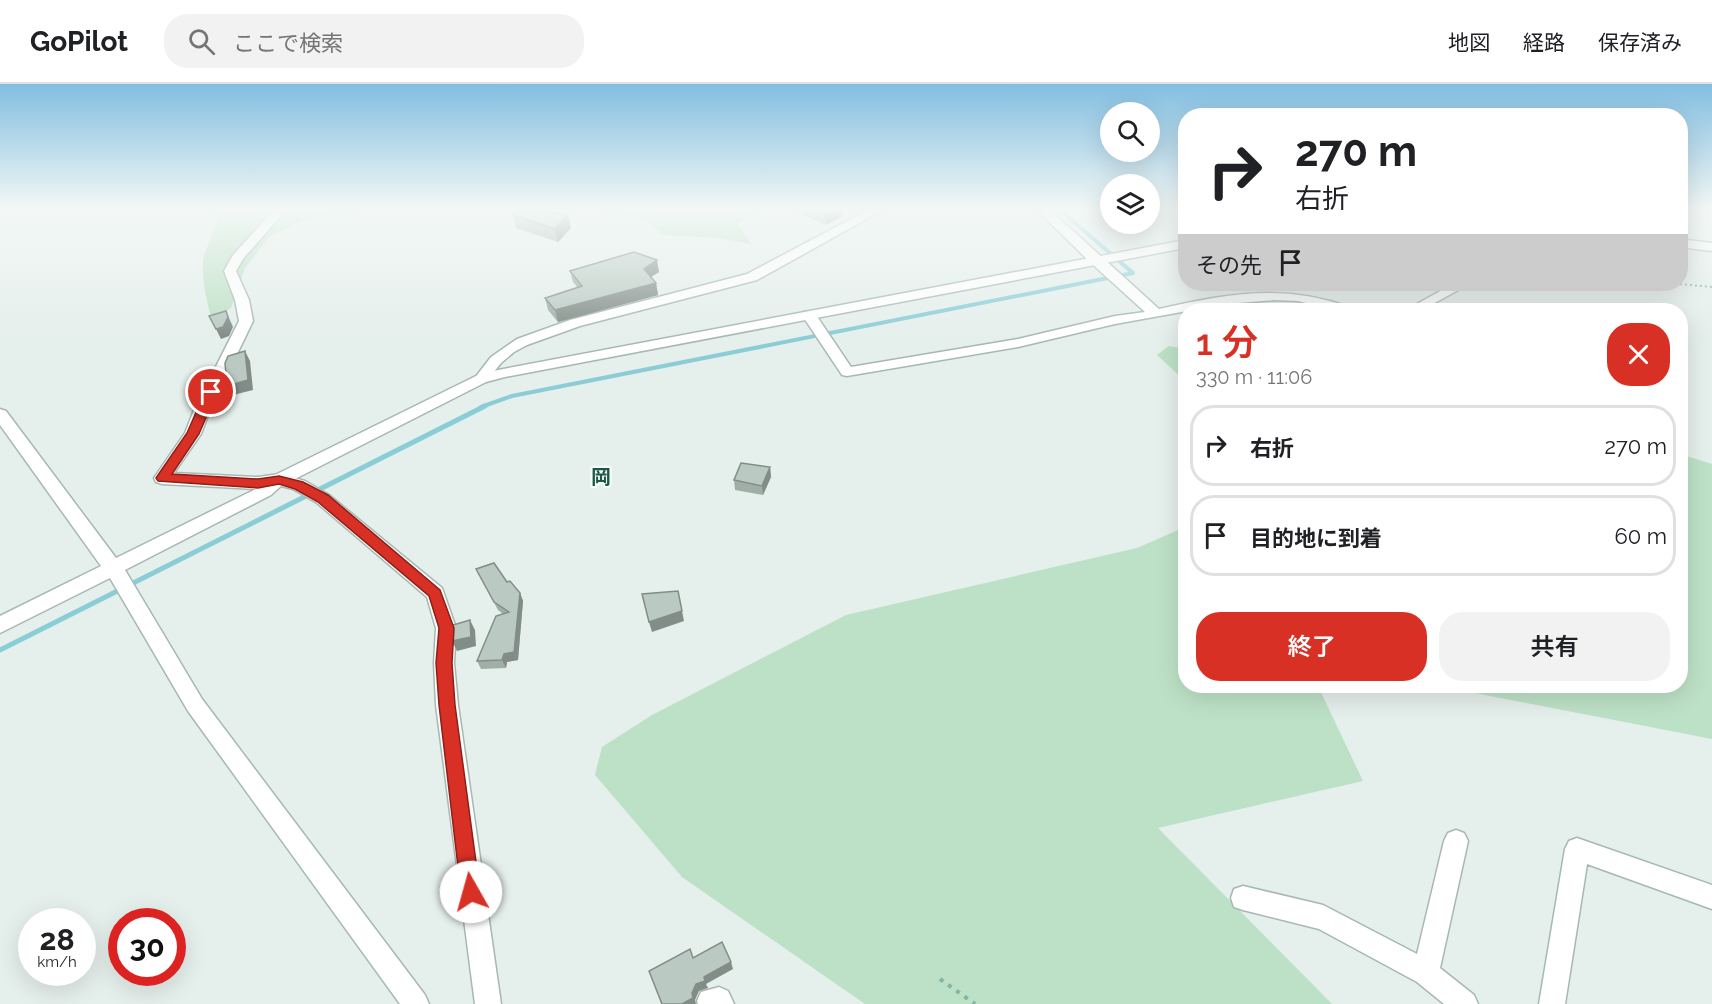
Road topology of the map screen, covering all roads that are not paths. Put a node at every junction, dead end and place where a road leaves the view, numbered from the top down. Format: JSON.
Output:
{"nodes":[{"id":1,"x":242,"y":253,"type":"edge"},
{"id":2,"x":797,"y":253,"type":"edge"},
{"id":3,"x":1088,"y":253,"type":"edge"},
{"id":4,"x":1135,"y":253,"type":"edge"},
{"id":5,"x":1095,"y":260,"type":"junction"},
{"id":6,"x":1449,"y":291,"type":"edge"},
{"id":7,"x":1206,"y":303,"type":"edge"},
{"id":8,"x":1324,"y":303,"type":"edge"},
{"id":9,"x":1426,"y":303,"type":"edge"},
{"id":10,"x":1178,"y":309,"type":"edge"},
{"id":11,"x":1156,"y":314,"type":"junction"},
{"id":12,"x":809,"y":315,"type":"junction"},
{"id":13,"x":481,"y":378,"type":"junction"},
{"id":14,"x":0,"y":414,"type":"edge"},
{"id":15,"x":279,"y":480,"type":"junction"},
{"id":16,"x":113,"y":569,"type":"junction"},
{"id":17,"x":0,"y":625,"type":"edge"},
{"id":18,"x":1456,"y":841,"type":"dead end"},
{"id":19,"x":1712,"y":897,"type":"edge"},
{"id":20,"x":1243,"y":898,"type":"dead end"},
{"id":21,"x":1426,"y":973,"type":"junction"},
{"id":22,"x":416,"y":1004,"type":"edge"},
{"id":23,"x":488,"y":1004,"type":"edge"},
{"id":24,"x":1465,"y":1004,"type":"edge"},
{"id":25,"x":1552,"y":1004,"type":"edge"}],
"edges":[{"from":1,"to":15,"type":"street"},
{"from":2,"to":13,"type":"street"},
{"from":3,"to":5,"type":"street"},
{"from":4,"to":5,"type":"street"},
{"from":5,"to":11,"type":"street"},
{"from":5,"to":12,"type":"street"},
{"from":6,"to":9,"type":"street"},
{"from":7,"to":8,"type":"street"},
{"from":10,"to":11,"type":"street"},
{"from":11,"to":12,"type":"street"},
{"from":12,"to":13,"type":"street"},
{"from":13,"to":15,"type":"street"},
{"from":14,"to":16,"type":"street"},
{"from":15,"to":16,"type":"street"},
{"from":15,"to":23,"type":"street"},
{"from":16,"to":17,"type":"street"},
{"from":16,"to":22,"type":"street"},
{"from":18,"to":21,"type":"street"},
{"from":19,"to":25,"type":"street"},
{"from":20,"to":21,"type":"street"},
{"from":21,"to":24,"type":"street"}]}
